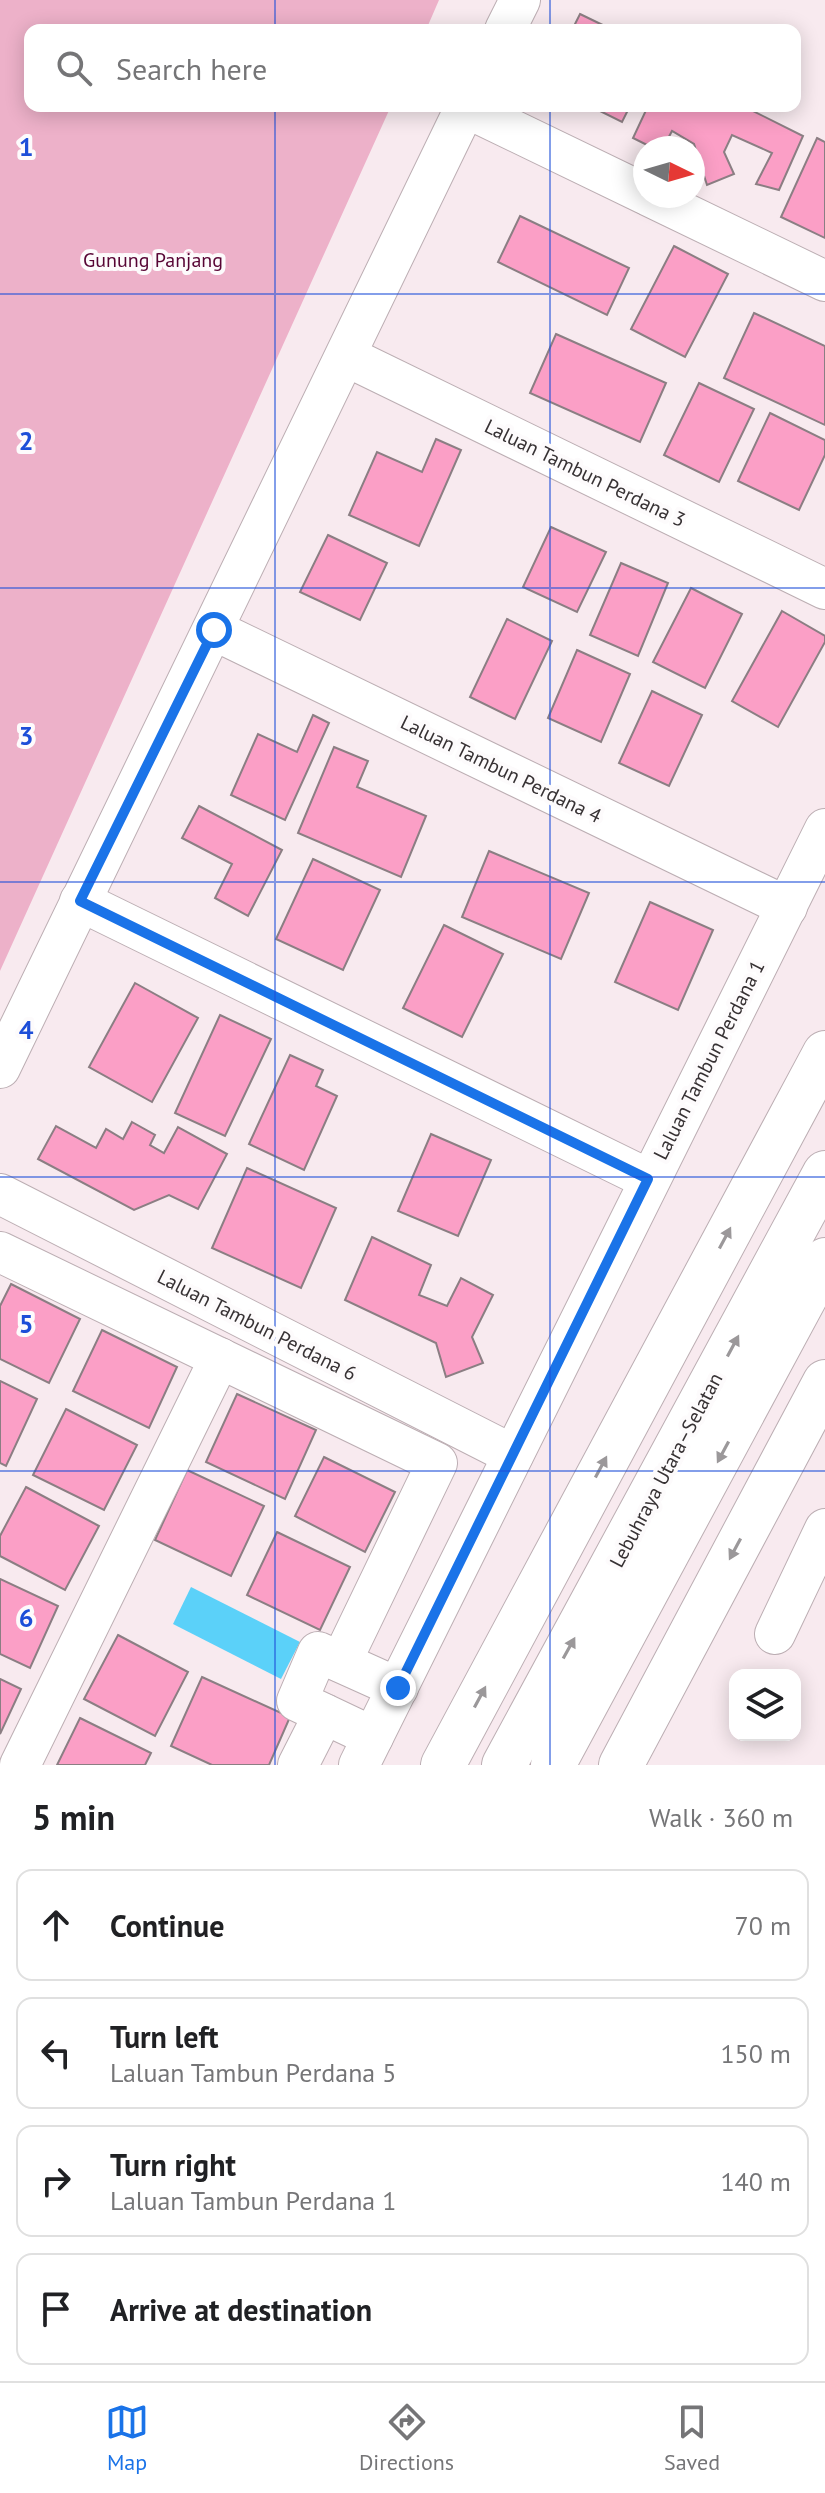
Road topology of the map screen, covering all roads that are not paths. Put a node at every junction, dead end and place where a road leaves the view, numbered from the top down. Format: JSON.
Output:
{"nodes":[{"id":1,"x":520,"y":0,"type":"edge"},
{"id":2,"x":508,"y":24,"type":"edge"},
{"id":3,"x":463,"y":112,"type":"edge"},
{"id":4,"x":478,"y":112,"type":"edge"},
{"id":5,"x":633,"y":188,"type":"edge"},
{"id":6,"x":674,"y":208,"type":"edge"},
{"id":7,"x":825,"y":281,"type":"edge"},
{"id":8,"x":346,"y":356,"type":"junction"},
{"id":9,"x":825,"y":589,"type":"edge"},
{"id":10,"x":214,"y":630,"type":"junction"},
{"id":11,"x":825,"y":829,"type":"edge"},
{"id":12,"x":80,"y":901,"type":"junction"},
{"id":13,"x":787,"y":907,"type":"junction"},
{"id":14,"x":825,"y":1053,"type":"edge"},
{"id":15,"x":0,"y":1068,"type":"edge"},
{"id":16,"x":825,"y":1173,"type":"edge"},
{"id":17,"x":648,"y":1179,"type":"junction"},
{"id":18,"x":0,"y":1194,"type":"edge"},
{"id":19,"x":0,"y":1252,"type":"edge"},
{"id":20,"x":825,"y":1260,"type":"edge"},
{"id":21,"x":220,"y":1358,"type":"junction"},
{"id":22,"x":825,"y":1382,"type":"edge"},
{"id":23,"x":825,"y":1428,"type":"edge"},
{"id":24,"x":513,"y":1455,"type":"junction"},
{"id":25,"x":762,"y":1498,"type":"junction"},
{"id":26,"x":825,"y":1529,"type":"edge"},
{"id":27,"x":775,"y":1634,"type":"dead end"},
{"id":28,"x":341,"y":1662,"type":"junction"},
{"id":29,"x":398,"y":1688,"type":"junction"},
{"id":30,"x":324,"y":1714,"type":"junction"},
{"id":31,"x":366,"y":1751,"type":"edge"},
{"id":32,"x":20,"y":1765,"type":"edge"},
{"id":33,"x":298,"y":1765,"type":"edge"},
{"id":34,"x":443,"y":1765,"type":"edge"},
{"id":35,"x":504,"y":1765,"type":"edge"},
{"id":36,"x":553,"y":1765,"type":"edge"},
{"id":37,"x":621,"y":1765,"type":"edge"}],
"edges":[{"from":1,"to":2,"type":"street"},
{"from":3,"to":8,"type":"street"},
{"from":4,"to":5,"type":"street"},
{"from":6,"to":7,"type":"street"},
{"from":8,"to":9,"type":"street","name":"Laluan Tambun Perdana 3"},
{"from":8,"to":10,"type":"street"},
{"from":10,"to":12,"type":"street"},
{"from":10,"to":13,"type":"street","name":"Laluan Tambun Perdana 4"},
{"from":11,"to":13,"type":"street","name":"Laluan Tambun Perdana 1"},
{"from":12,"to":15,"type":"street"},
{"from":12,"to":17,"type":"street"},
{"from":13,"to":17,"type":"street","name":"Laluan Tambun Perdana 1"},
{"from":34,"to":14,"type":"main road","one_way":true},
{"from":35,"to":16,"type":"main road","name":"Lebuhraya Utara–Selatan","one_way":true},
{"from":17,"to":24,"type":"street","name":"Laluan Tambun Perdana 1"},
{"from":18,"to":24,"type":"street","name":"Laluan Tambun Perdana 6"},
{"from":19,"to":21,"type":"street"},
{"from":20,"to":36,"type":"main road","name":"Lebuhraya Utara–Selatan","one_way":true},
{"from":21,"to":28,"type":"street"},
{"from":21,"to":32,"type":"street"},
{"from":22,"to":25,"type":"main road"},
{"from":23,"to":25,"type":"main road"},
{"from":24,"to":29,"type":"street","name":"Laluan Tambun Perdana 1"},
{"from":25,"to":37,"type":"main road","one_way":true},
{"from":26,"to":27,"type":"street"},
{"from":28,"to":29,"type":"street"},
{"from":28,"to":30,"type":"street"},
{"from":29,"to":31,"type":"street","name":"Laluan Tambun Perdana 1"},
{"from":30,"to":31,"type":"street"},
{"from":30,"to":33,"type":"street"}]}
